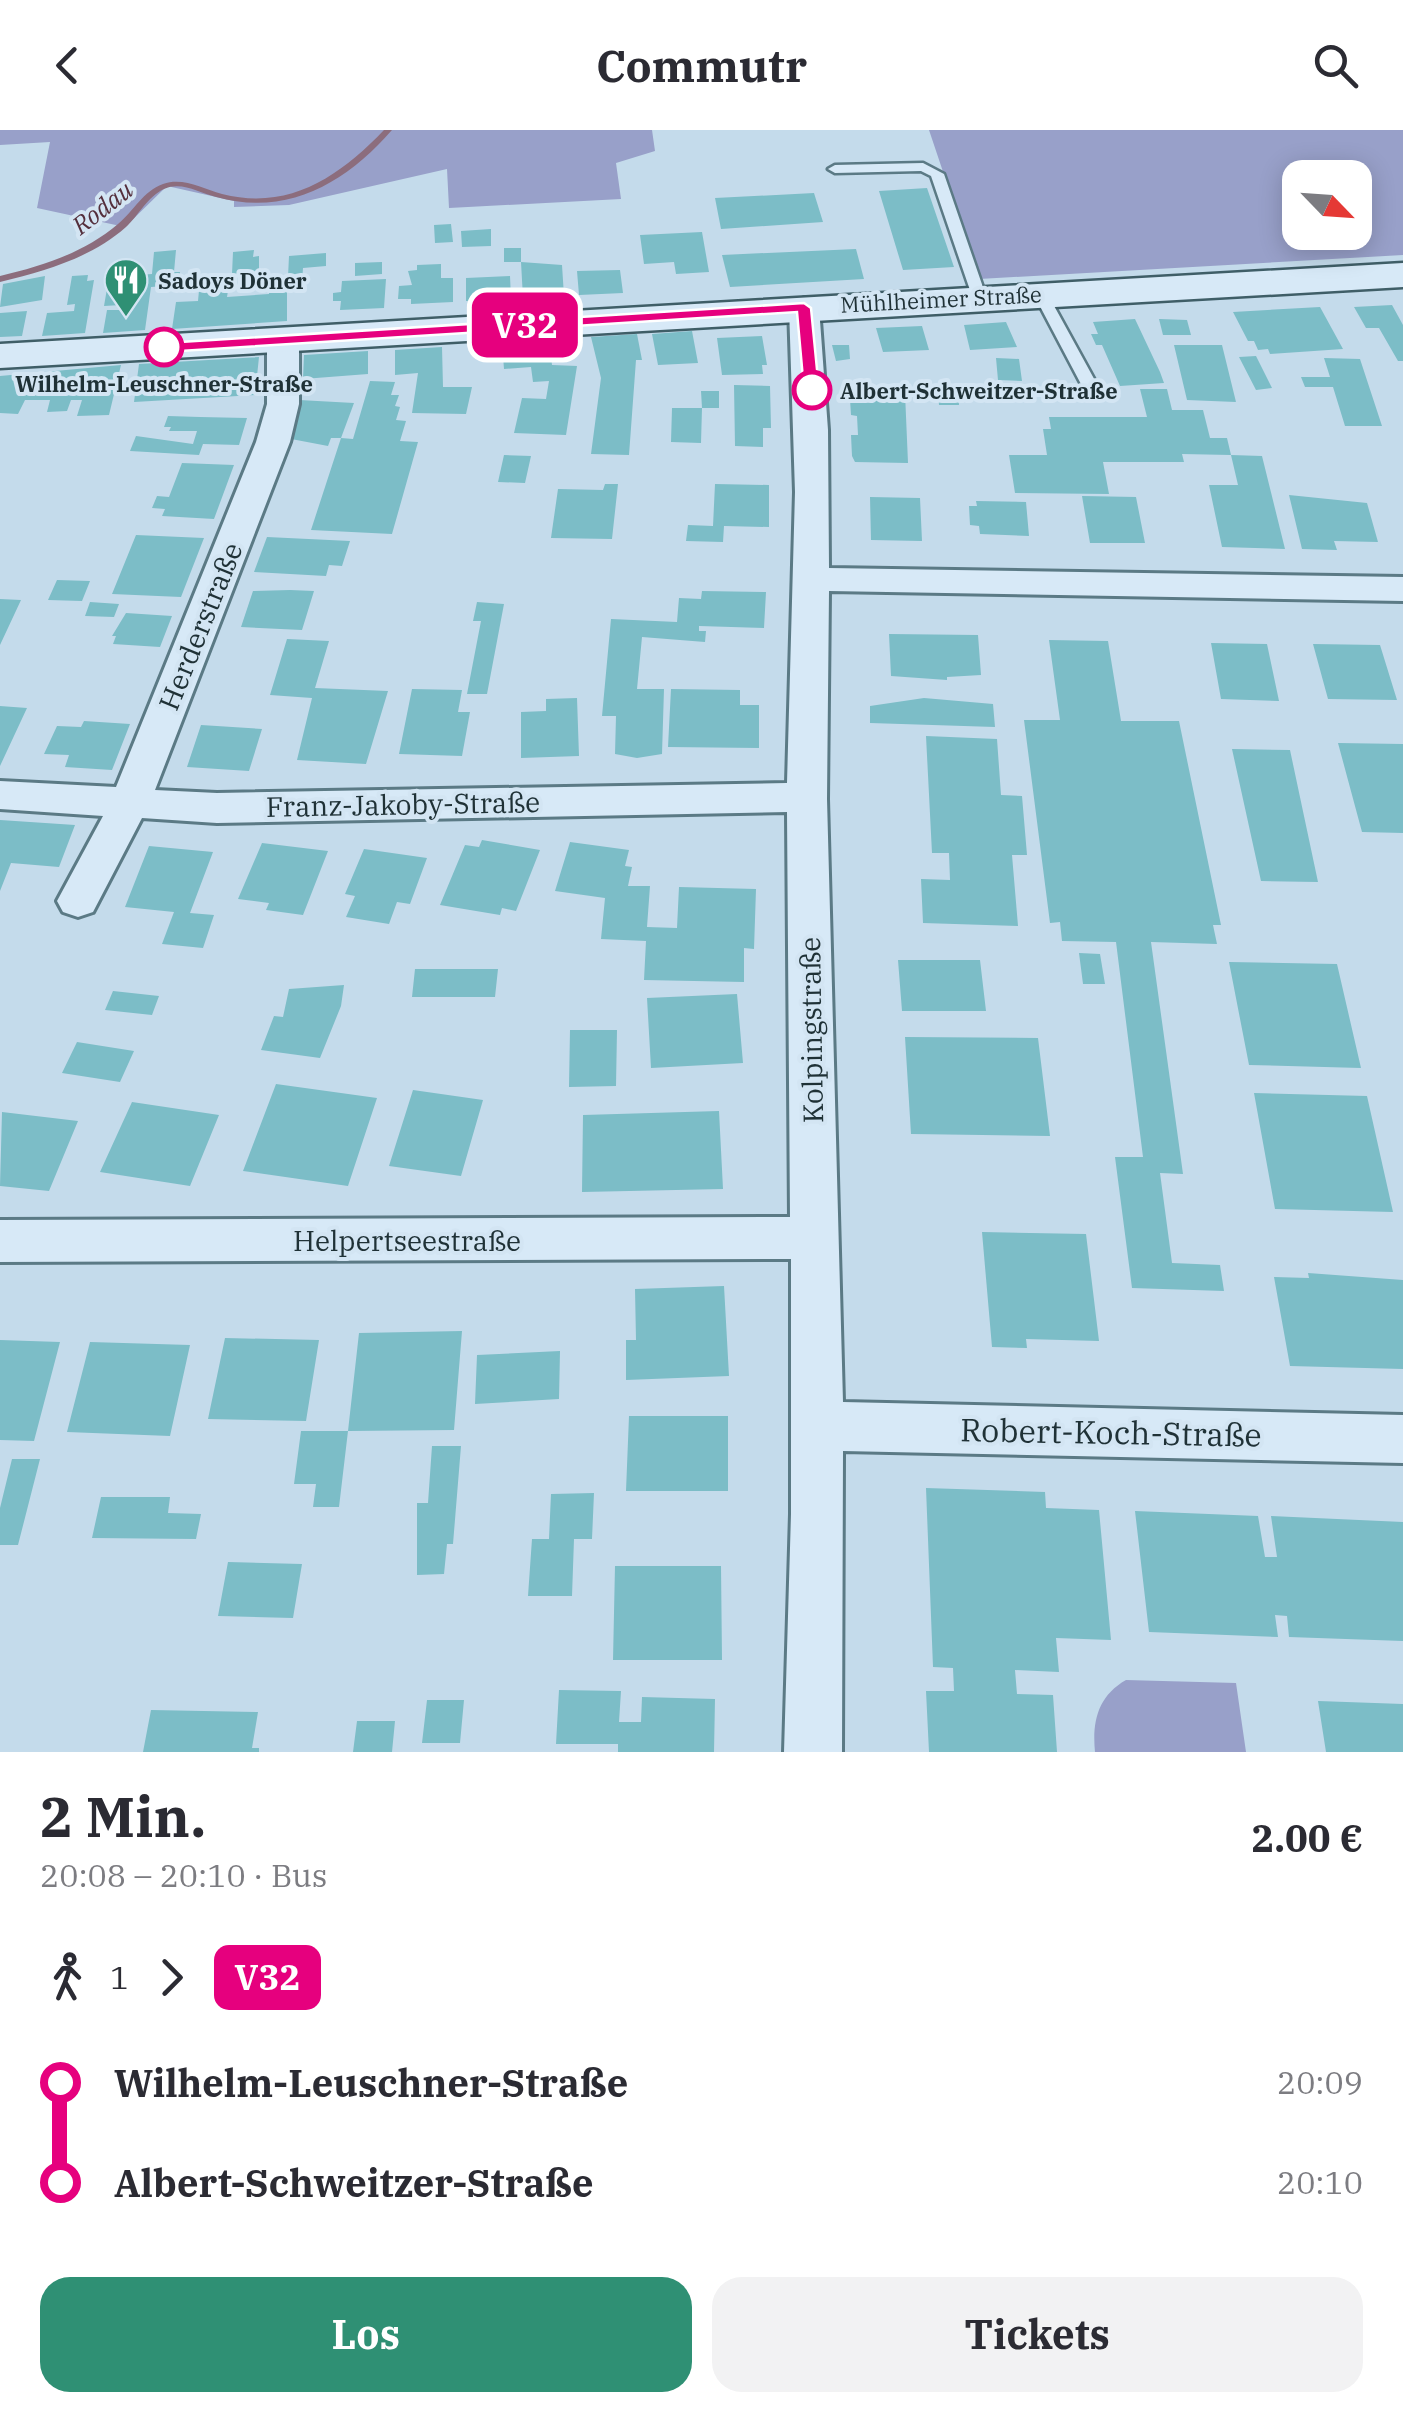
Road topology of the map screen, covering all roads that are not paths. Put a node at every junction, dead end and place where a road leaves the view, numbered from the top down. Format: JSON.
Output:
{"nodes":[{"id":1,"x":835,"y":169,"type":"dead end"},
{"id":2,"x":1403,"y":274,"type":"edge"},
{"id":3,"x":1040,"y":293,"type":"junction"},
{"id":4,"x":980,"y":296,"type":"junction"},
{"id":5,"x":804,"y":308,"type":"junction"},
{"id":6,"x":283,"y":341,"type":"junction"},
{"id":7,"x":0,"y":356,"type":"edge"},
{"id":8,"x":1090,"y":386,"type":"dead end"},
{"id":9,"x":812,"y":579,"type":"junction"},
{"id":10,"x":1403,"y":589,"type":"edge"},
{"id":11,"x":0,"y":796,"type":"edge"},
{"id":12,"x":807,"y":797,"type":"junction"},
{"id":13,"x":129,"y":804,"type":"junction"},
{"id":14,"x":78,"y":901,"type":"dead end"},
{"id":15,"x":815,"y":1238,"type":"junction"},
{"id":16,"x":0,"y":1242,"type":"edge"},
{"id":17,"x":819,"y":1426,"type":"junction"},
{"id":18,"x":1403,"y":1439,"type":"edge"},
{"id":19,"x":813,"y":1752,"type":"edge"}],
"edges":[{"from":1,"to":4,"type":"lane"},
{"from":2,"to":3,"type":"main road","name":"Mühlheimer Straße"},
{"from":3,"to":4,"type":"main road","name":"Mühlheimer Straße"},
{"from":3,"to":8,"type":"lane"},
{"from":4,"to":5,"type":"main road","name":"Mühlheimer Straße"},
{"from":5,"to":6,"type":"main road","name":"Mühlheimer Straße"},
{"from":5,"to":9,"type":"street","name":"Kolpingstraße"},
{"from":6,"to":7,"type":"main road","name":"Mühlheimer Straße"},
{"from":6,"to":13,"type":"street","name":"Herderstraße"},
{"from":9,"to":10,"type":"street"},
{"from":9,"to":12,"type":"street","name":"Kolpingstraße"},
{"from":11,"to":13,"type":"street","name":"Franz-Jakoby-Straße"},
{"from":12,"to":13,"type":"street","name":"Franz-Jakoby-Straße"},
{"from":12,"to":15,"type":"street","name":"Kolpingstraße"},
{"from":13,"to":14,"type":"street","name":"Herderstraße"},
{"from":15,"to":16,"type":"street","name":"Helpertseestraße"},
{"from":15,"to":17,"type":"street","name":"Kolpingstraße"},
{"from":17,"to":18,"type":"street","name":"Robert-Koch-Straße"},
{"from":17,"to":19,"type":"street","name":"Kolpingstraße"}]}
